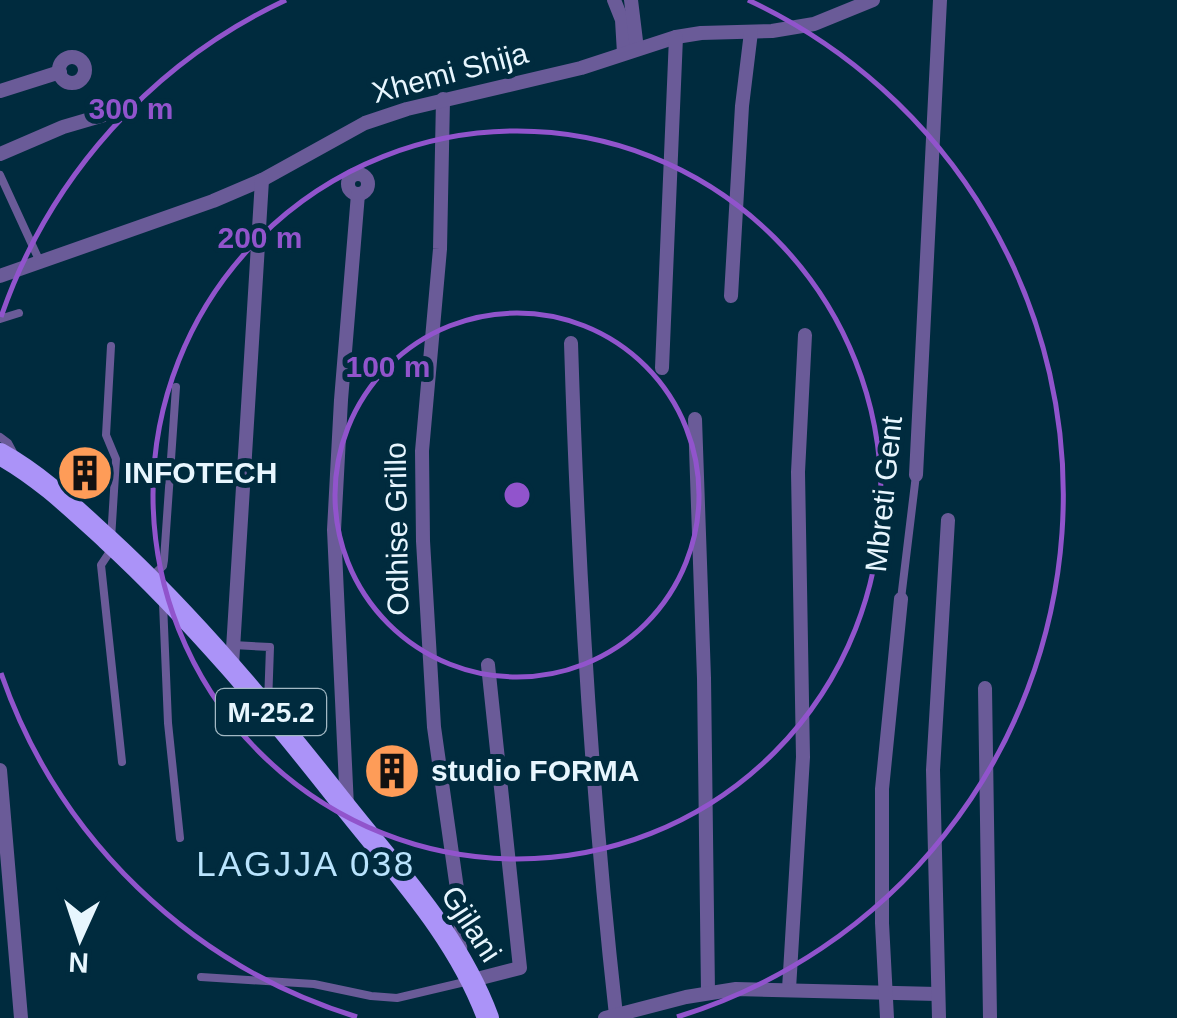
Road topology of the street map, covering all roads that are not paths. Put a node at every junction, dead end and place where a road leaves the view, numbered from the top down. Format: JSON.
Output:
{"nodes":[{"id":1,"x":614,"y":0,"type":"edge"},
{"id":2,"x":631,"y":0,"type":"edge"},
{"id":3,"x":873,"y":0,"type":"edge"},
{"id":4,"x":940,"y":0,"type":"edge"},
{"id":5,"x":751,"y":32,"type":"junction"},
{"id":6,"x":676,"y":37,"type":"junction"},
{"id":7,"x":630,"y":51,"type":"junction"},
{"id":8,"x":60,"y":72,"type":"dead end"},
{"id":9,"x":0,"y":91,"type":"edge"},
{"id":10,"x":442,"y":98,"type":"junction"},
{"id":11,"x":128,"y":108,"type":"dead end"},
{"id":12,"x":0,"y":154,"type":"edge"},
{"id":13,"x":0,"y":175,"type":"edge"},
{"id":14,"x":262,"y":180,"type":"junction"},
{"id":15,"x":358,"y":194,"type":"dead end"},
{"id":16,"x":40,"y":262,"type":"junction"},
{"id":17,"x":0,"y":276,"type":"edge"},
{"id":18,"x":731,"y":296,"type":"dead end"},
{"id":19,"x":19,"y":313,"type":"dead end"},
{"id":20,"x":0,"y":318,"type":"edge"},
{"id":21,"x":805,"y":335,"type":"dead end"},
{"id":22,"x":571,"y":342,"type":"dead end"},
{"id":23,"x":111,"y":346,"type":"dead end"},
{"id":24,"x":662,"y":368,"type":"dead end"},
{"id":25,"x":176,"y":387,"type":"dead end"},
{"id":26,"x":696,"y":419,"type":"dead end"},
{"id":27,"x":0,"y":438,"type":"edge"},
{"id":28,"x":0,"y":454,"type":"edge"},
{"id":29,"x":23,"y":468,"type":"junction"},
{"id":30,"x":916,"y":475,"type":"joint"},
{"id":31,"x":948,"y":520,"type":"dead end"},
{"id":32,"x":112,"y":545,"type":"junction"},
{"id":33,"x":156,"y":586,"type":"junction"},
{"id":34,"x":901,"y":599,"type":"joint"},
{"id":35,"x":232,"y":655,"type":"junction"},
{"id":36,"x":488,"y":664,"type":"dead end"},
{"id":37,"x":985,"y":688,"type":"dead end"},
{"id":38,"x":268,"y":709,"type":"junction"},
{"id":39,"x":122,"y":762,"type":"dead end"},
{"id":40,"x":0,"y":770,"type":"edge"},
{"id":41,"x":347,"y":808,"type":"junction"},
{"id":42,"x":180,"y":838,"type":"dead end"},
{"id":43,"x":460,"y":957,"type":"junction"},
{"id":44,"x":201,"y":976,"type":"dead end"},
{"id":45,"x":473,"y":980,"type":"junction"},
{"id":46,"x":789,"y":989,"type":"junction"},
{"id":47,"x":708,"y":992,"type":"junction"},
{"id":48,"x":887,"y":994,"type":"junction"},
{"id":49,"x":937,"y":994,"type":"junction"},
{"id":50,"x":611,"y":1016,"type":"edge"},
{"id":51,"x":20,"y":1018,"type":"edge"},
{"id":52,"x":488,"y":1018,"type":"edge"},
{"id":53,"x":887,"y":1018,"type":"edge"},
{"id":54,"x":938,"y":1018,"type":"edge"},
{"id":55,"x":990,"y":1018,"type":"edge"}],
"edges":[{"from":1,"to":7,"type":"street"},
{"from":2,"to":7,"type":"street"},
{"from":3,"to":5,"type":"street","name":"Xhemi Shija"},
{"from":4,"to":30,"type":"street","name":"Mbreti Gent"},
{"from":5,"to":6,"type":"street","name":"Xhemi Shija"},
{"from":5,"to":18,"type":"street"},
{"from":6,"to":7,"type":"street","name":"Xhemi Shija"},
{"from":6,"to":24,"type":"street"},
{"from":7,"to":10,"type":"street","name":"Xhemi Shija"},
{"from":8,"to":9,"type":"street"},
{"from":10,"to":14,"type":"street","name":"Xhemi Shija"},
{"from":10,"to":43,"type":"street","name":"Odhise Grillo"},
{"from":11,"to":12,"type":"street"},
{"from":13,"to":16,"type":"lane"},
{"from":14,"to":16,"type":"street","name":"Xhemi Shija"},
{"from":14,"to":35,"type":"street"},
{"from":15,"to":41,"type":"street"},
{"from":16,"to":17,"type":"street","name":"Xhemi Shija"},
{"from":19,"to":20,"type":"lane"},
{"from":21,"to":46,"type":"street"},
{"from":22,"to":50,"type":"street"},
{"from":23,"to":32,"type":"lane"},
{"from":25,"to":33,"type":"lane"},
{"from":26,"to":47,"type":"street"},
{"from":27,"to":29,"type":"lane"},
{"from":28,"to":29,"type":"main road","name":"Gjilani","number":"M-25.2"},
{"from":29,"to":32,"type":"main road","name":"Gjilani","number":"M-25.2"},
{"from":30,"to":34,"type":"lane","name":"Mbreti Gent"},
{"from":31,"to":49,"type":"street"},
{"from":32,"to":33,"type":"main road","name":"Gjilani","number":"M-25.2"},
{"from":32,"to":39,"type":"lane"},
{"from":33,"to":35,"type":"main road","name":"Gjilani","number":"M-25.2"},
{"from":33,"to":42,"type":"lane"},
{"from":34,"to":48,"type":"street","name":"Mbreti Gent"},
{"from":35,"to":38,"type":"main road","name":"Gjilani","number":"M-25.2"},
{"from":35,"to":38,"type":"lane"},
{"from":36,"to":45,"type":"street"},
{"from":37,"to":55,"type":"street"},
{"from":38,"to":41,"type":"main road","name":"Gjilani","number":"M-25.2"},
{"from":40,"to":51,"type":"street"},
{"from":41,"to":43,"type":"main road","name":"Gjilani","number":"M-25.2"},
{"from":43,"to":45,"type":"main road","name":"Gjilani","number":"M-25.2"},
{"from":44,"to":45,"type":"lane"},
{"from":45,"to":52,"type":"main road","name":"Gjilani","number":"M-25.2"},
{"from":46,"to":47,"type":"street"},
{"from":46,"to":48,"type":"street"},
{"from":47,"to":50,"type":"street"},
{"from":48,"to":49,"type":"street"},
{"from":48,"to":53,"type":"street","name":"Mbreti Gent"},
{"from":49,"to":54,"type":"street"}]}
